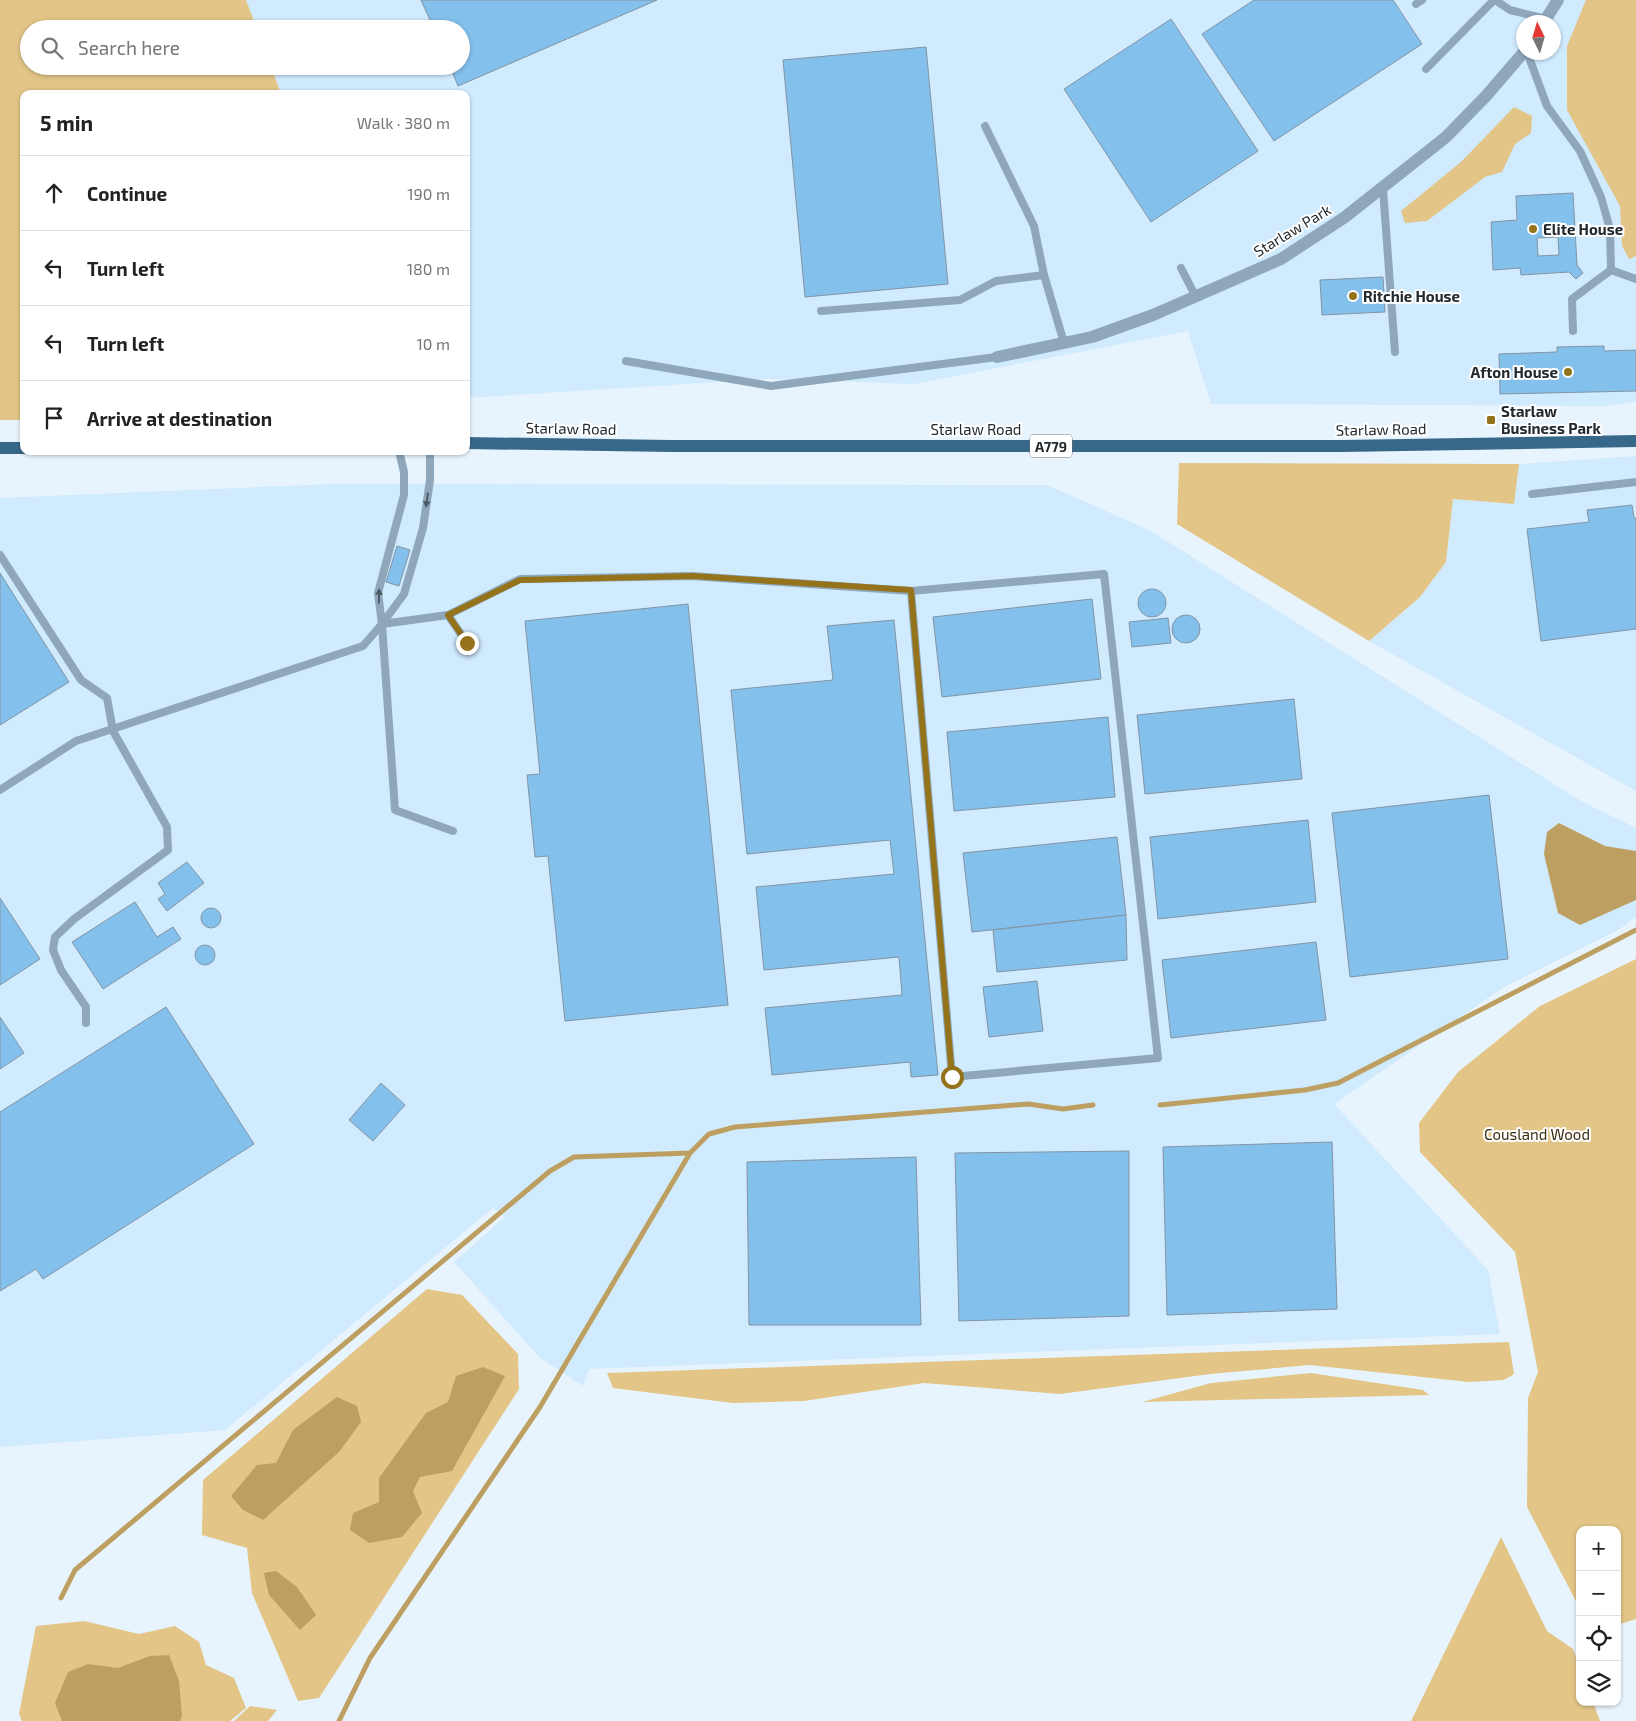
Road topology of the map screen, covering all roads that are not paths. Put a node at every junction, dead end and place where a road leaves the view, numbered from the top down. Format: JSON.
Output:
{"nodes":[{"id":1,"x":1494,"y":0,"type":"edge"},
{"id":2,"x":1558,"y":0,"type":"edge"},
{"id":3,"x":1526,"y":15,"type":"edge"},
{"id":4,"x":1549,"y":15,"type":"edge"},
{"id":5,"x":1519,"y":60,"type":"edge"},
{"id":6,"x":1529,"y":60,"type":"edge"},
{"id":7,"x":1426,"y":69,"type":"dead end"},
{"id":8,"x":985,"y":126,"type":"dead end"},
{"id":9,"x":1382,"y":189,"type":"junction"},
{"id":10,"x":1181,"y":268,"type":"dead end"},
{"id":11,"x":1611,"y":270,"type":"junction"},
{"id":12,"x":1044,"y":275,"type":"junction"},
{"id":13,"x":1636,"y":278,"type":"edge"},
{"id":14,"x":1196,"y":296,"type":"junction"},
{"id":15,"x":821,"y":311,"type":"dead end"},
{"id":16,"x":1573,"y":331,"type":"dead end"},
{"id":17,"x":1064,"y":344,"type":"junction"},
{"id":18,"x":1395,"y":352,"type":"dead end"},
{"id":19,"x":996,"y":357,"type":"joint"},
{"id":20,"x":626,"y":361,"type":"dead end"},
{"id":21,"x":1636,"y":441,"type":"edge"},
{"id":22,"x":470,"y":443,"type":"edge"},
{"id":23,"x":0,"y":448,"type":"edge"},
{"id":24,"x":20,"y":448,"type":"edge"},
{"id":25,"x":400,"y":455,"type":"edge"},
{"id":26,"x":430,"y":455,"type":"edge"},
{"id":27,"x":1636,"y":482,"type":"edge"},
{"id":28,"x":1532,"y":494,"type":"dead end"},
{"id":29,"x":0,"y":555,"type":"edge"},
{"id":30,"x":911,"y":590,"type":"junction"},
{"id":31,"x":448,"y":615,"type":"junction"},
{"id":32,"x":382,"y":624,"type":"junction"},
{"id":33,"x":467,"y":643,"type":"dead end"},
{"id":34,"x":113,"y":731,"type":"junction"},
{"id":35,"x":0,"y":790,"type":"edge"},
{"id":36,"x":453,"y":831,"type":"dead end"},
{"id":37,"x":86,"y":1023,"type":"dead end"}],
"edges":[{"from":1,"to":3,"type":"lane"},
{"from":1,"to":7,"type":"lane"},
{"from":2,"to":4,"type":"street"},
{"from":5,"to":9,"type":"street","name":"Starlaw Park"},
{"from":6,"to":11,"type":"lane"},
{"from":8,"to":12,"type":"lane"},
{"from":9,"to":14,"type":"street","name":"Starlaw Park"},
{"from":9,"to":18,"type":"lane"},
{"from":10,"to":14,"type":"lane"},
{"from":11,"to":13,"type":"lane"},
{"from":11,"to":16,"type":"lane"},
{"from":12,"to":15,"type":"lane"},
{"from":12,"to":17,"type":"lane"},
{"from":14,"to":17,"type":"street","name":"Starlaw Park"},
{"from":17,"to":19,"type":"street","name":"Starlaw Park"},
{"from":19,"to":20,"type":"lane"},
{"from":21,"to":22,"type":"main road","name":"Starlaw Road","number":"A779"},
{"from":23,"to":24,"type":"main road"},
{"from":32,"to":25,"type":"lane","one_way":true},
{"from":26,"to":32,"type":"lane","one_way":true},
{"from":27,"to":28,"type":"lane"},
{"from":29,"to":34,"type":"lane"},
{"from":30,"to":30,"type":"lane"},
{"from":30,"to":31,"type":"lane"},
{"from":31,"to":32,"type":"lane"},
{"from":31,"to":33,"type":"lane"},
{"from":32,"to":34,"type":"lane"},
{"from":32,"to":36,"type":"lane"},
{"from":34,"to":35,"type":"lane"},
{"from":34,"to":37,"type":"lane"}]}
